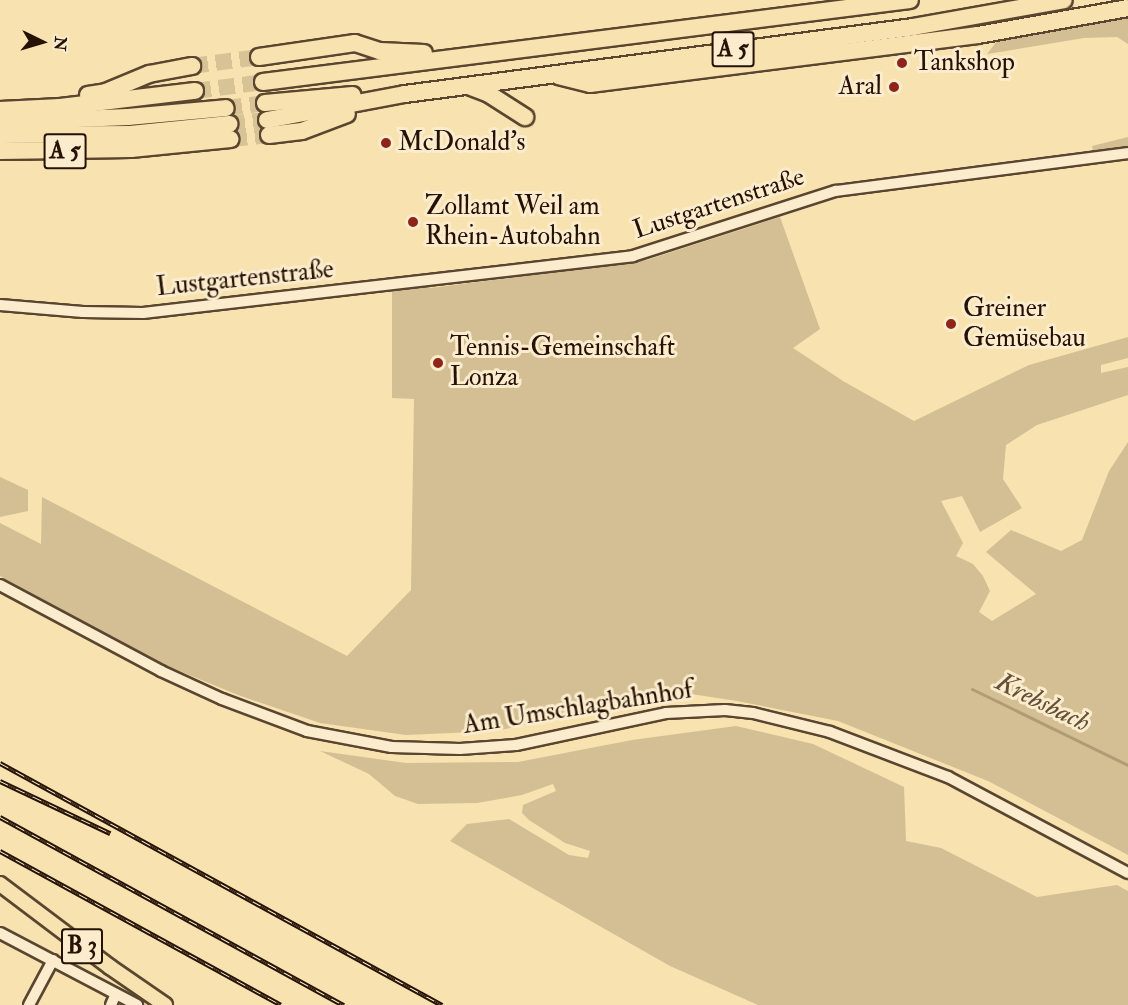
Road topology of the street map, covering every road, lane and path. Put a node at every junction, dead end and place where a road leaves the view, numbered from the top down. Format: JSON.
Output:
{"nodes":[{"id":1,"x":910,"y":0,"type":"edge"},
{"id":2,"x":1064,"y":0,"type":"edge"},
{"id":3,"x":1128,"y":8,"type":"edge"},
{"id":4,"x":479,"y":55,"type":"junction"},
{"id":5,"x":259,"y":57,"type":"tunnel mouth"},
{"id":6,"x":192,"y":66,"type":"tunnel mouth"},
{"id":7,"x":554,"y":75,"type":"junction"},
{"id":8,"x":262,"y":82,"type":"tunnel mouth"},
{"id":9,"x":467,"y":86,"type":"junction"},
{"id":10,"x":195,"y":91,"type":"tunnel mouth"},
{"id":11,"x":60,"y":108,"type":"junction"},
{"id":12,"x":0,"y":110,"type":"edge"},
{"id":13,"x":525,"y":117,"type":"dead end"},
{"id":14,"x":267,"y":119,"type":"tunnel mouth"},
{"id":15,"x":0,"y":123,"type":"edge"},
{"id":16,"x":229,"y":124,"type":"junction"},
{"id":17,"x":0,"y":135,"type":"edge"},
{"id":18,"x":0,"y":150,"type":"edge"},
{"id":19,"x":1128,"y":153,"type":"edge"},
{"id":20,"x":0,"y":305,"type":"edge"},
{"id":21,"x":0,"y":585,"type":"edge"},
{"id":22,"x":1128,"y":873,"type":"edge"},
{"id":23,"x":0,"y":884,"type":"edge"},
{"id":24,"x":0,"y":933,"type":"edge"},
{"id":25,"x":53,"y":960,"type":"junction"},
{"id":26,"x":116,"y":994,"type":"junction"},
{"id":27,"x":29,"y":1005,"type":"edge"},
{"id":28,"x":111,"y":1005,"type":"edge"},
{"id":29,"x":137,"y":1005,"type":"edge"},
{"id":30,"x":165,"y":1005,"type":"edge"}],
"edges":[{"from":1,"to":4,"type":"highway","number":"A 5"},
{"from":2,"to":7,"type":"highway","number":"A 5"},
{"from":3,"to":7,"type":"highway"},
{"from":4,"to":5,"type":"highway"},
{"from":4,"to":8,"type":"highway","number":"A 5"},
{"from":6,"to":11,"type":"highway"},
{"from":7,"to":9,"type":"highway","number":"A 5"},
{"from":9,"to":13,"type":"highway"},
{"from":9,"to":14,"type":"highway","number":"A 5"},
{"from":10,"to":11,"type":"highway","number":"A 5"},
{"from":11,"to":12,"type":"highway","number":"A 5"},
{"from":15,"to":16,"type":"highway","number":"A 5"},
{"from":16,"to":17,"type":"highway","number":"A 5"},
{"from":16,"to":18,"type":"highway","number":"A 5"},
{"from":19,"to":20,"type":"street","name":"Lustgartenstraße"},
{"from":21,"to":22,"type":"street","name":"Am Umschlagbahnhof"},
{"from":23,"to":30,"type":"main road","number":"B 3"},
{"from":24,"to":25,"type":"street"},
{"from":25,"to":26,"type":"street"},
{"from":25,"to":27,"type":"street"},
{"from":26,"to":28,"type":"street"},
{"from":26,"to":29,"type":"street"}]}
